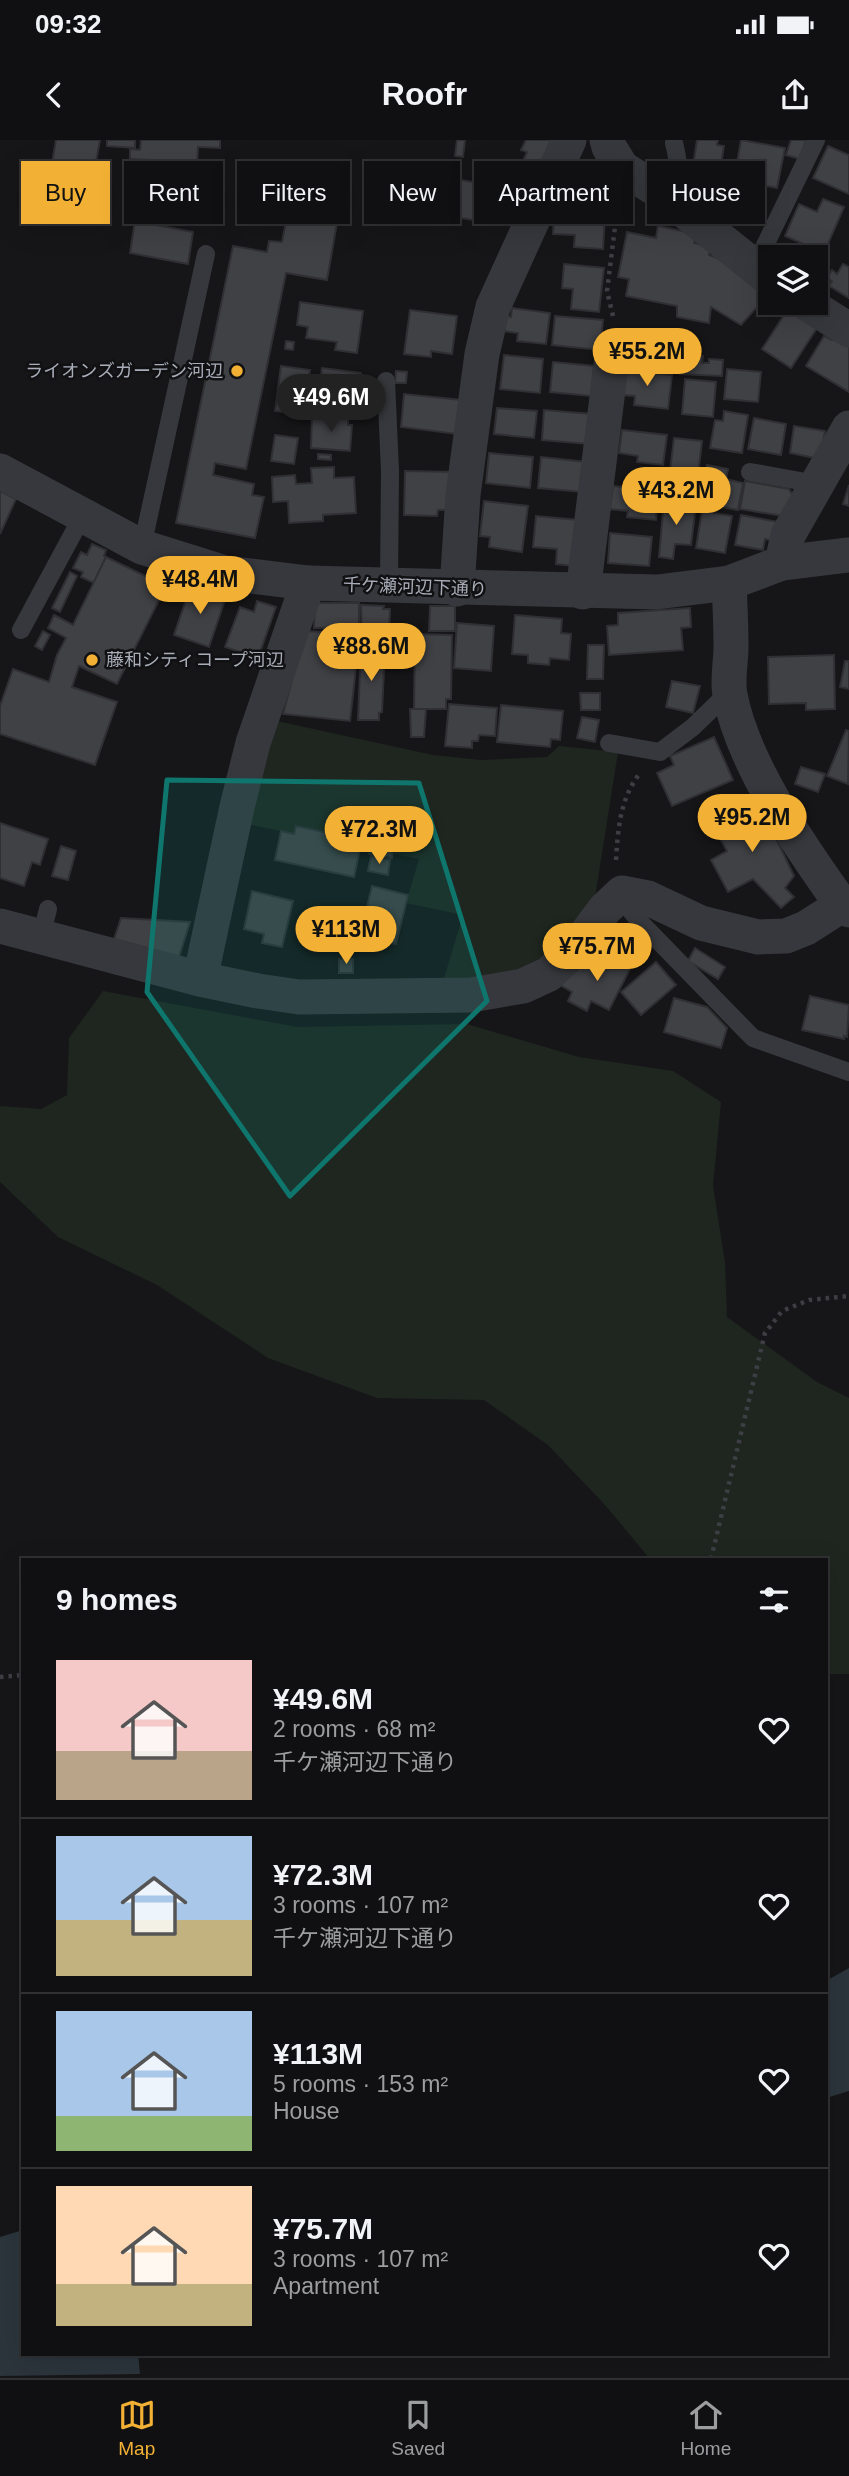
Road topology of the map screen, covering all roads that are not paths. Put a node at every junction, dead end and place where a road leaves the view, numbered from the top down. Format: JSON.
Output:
{"nodes":[{"id":1,"x":569,"y":140,"type":"edge"},
{"id":2,"x":816,"y":140,"type":"edge"},
{"id":3,"x":674,"y":144,"type":"dead end"},
{"id":4,"x":614,"y":154,"type":"edge"},
{"id":5,"x":678,"y":161,"type":"edge"},
{"id":6,"x":647,"y":181,"type":"edge"},
{"id":7,"x":701,"y":224,"type":"edge"},
{"id":8,"x":773,"y":245,"type":"edge"},
{"id":9,"x":205,"y":254,"type":"dead end"},
{"id":10,"x":758,"y":270,"type":"edge"},
{"id":11,"x":825,"y":315,"type":"edge"},
{"id":12,"x":849,"y":330,"type":"edge"},
{"id":13,"x":613,"y":349,"type":"road end"},
{"id":14,"x":386,"y":381,"type":"dead end"},
{"id":15,"x":849,"y":429,"type":"edge"},
{"id":16,"x":0,"y":471,"type":"edge"},
{"id":17,"x":750,"y":472,"type":"dead end"},
{"id":18,"x":817,"y":484,"type":"junction"},
{"id":19,"x":83,"y":515,"type":"junction"},
{"id":20,"x":142,"y":547,"type":"junction"},
{"id":21,"x":849,"y":555,"type":"edge"},
{"id":22,"x":782,"y":563,"type":"junction"},
{"id":23,"x":307,"y":583,"type":"junction"},
{"id":24,"x":729,"y":583,"type":"junction"},
{"id":25,"x":389,"y":585,"type":"junction"},
{"id":26,"x":457,"y":589,"type":"junction"},
{"id":27,"x":583,"y":592,"type":"junction"},
{"id":28,"x":21,"y":630,"type":"dead end"},
{"id":29,"x":729,"y":692,"type":"junction"},
{"id":30,"x":609,"y":743,"type":"dead end"},
{"id":31,"x":622,"y":893,"type":"junction"},
{"id":32,"x":847,"y":906,"type":"edge"},
{"id":33,"x":0,"y":926,"type":"edge"},
{"id":34,"x":200,"y":979,"type":"junction"},
{"id":35,"x":849,"y":1072,"type":"edge"}],
"edges":[{"from":1,"to":26,"type":"street"},
{"from":2,"to":8,"type":"lane"},
{"from":3,"to":5,"type":"lane"},
{"from":4,"to":6,"type":"street"},
{"from":7,"to":10,"type":"street"},
{"from":9,"to":20,"type":"lane"},
{"from":11,"to":12,"type":"street"},
{"from":13,"to":27,"type":"street"},
{"from":14,"to":25,"type":"lane"},
{"from":15,"to":18,"type":"street"},
{"from":16,"to":19,"type":"street","name":"千ケ瀬河辺下通り"},
{"from":17,"to":18,"type":"lane"},
{"from":18,"to":22,"type":"street"},
{"from":19,"to":20,"type":"street","name":"千ケ瀬河辺下通り"},
{"from":19,"to":28,"type":"lane"},
{"from":20,"to":23,"type":"street","name":"千ケ瀬河辺下通り"},
{"from":21,"to":22,"type":"street","name":"千ケ瀬河辺下通り"},
{"from":22,"to":24,"type":"street","name":"千ケ瀬河辺下通り"},
{"from":23,"to":25,"type":"street","name":"千ケ瀬河辺下通り"},
{"from":23,"to":34,"type":"street"},
{"from":24,"to":27,"type":"street","name":"千ケ瀬河辺下通り"},
{"from":24,"to":29,"type":"street"},
{"from":25,"to":26,"type":"street","name":"千ケ瀬河辺下通り"},
{"from":26,"to":27,"type":"street","name":"千ケ瀬河辺下通り"},
{"from":29,"to":30,"type":"lane"},
{"from":29,"to":32,"type":"street"},
{"from":31,"to":32,"type":"street"},
{"from":31,"to":34,"type":"street"},
{"from":31,"to":35,"type":"lane"},
{"from":33,"to":34,"type":"street"}]}
